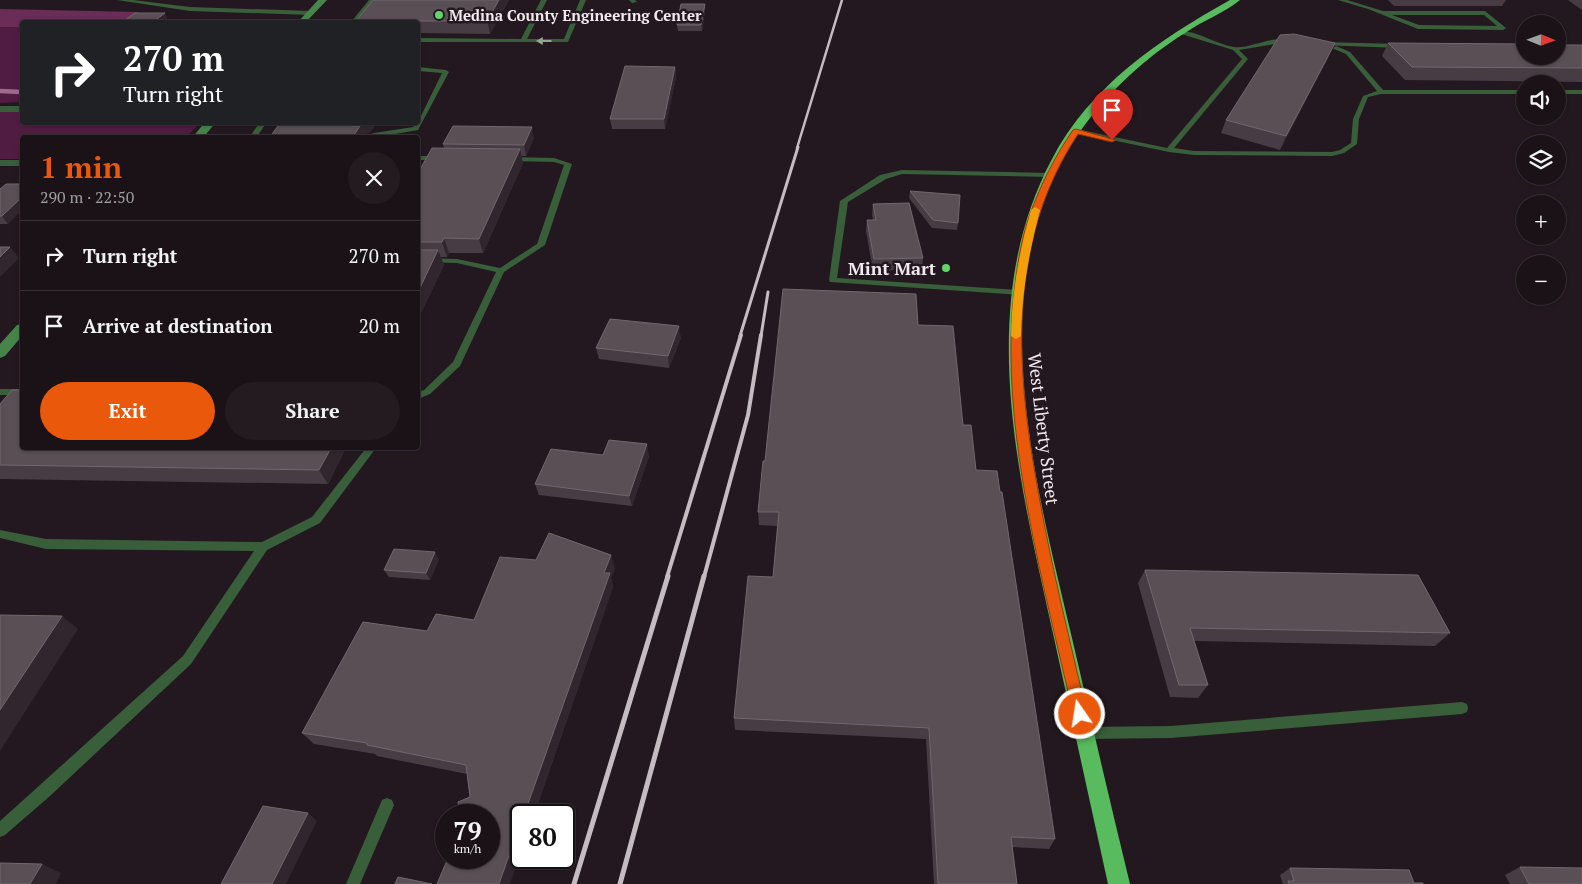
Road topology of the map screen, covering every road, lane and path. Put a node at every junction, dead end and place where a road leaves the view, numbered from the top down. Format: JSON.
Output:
{"nodes":[{"id":1,"x":120,"y":0,"type":"edge"},
{"id":2,"x":323,"y":0,"type":"edge"},
{"id":3,"x":372,"y":0,"type":"edge"},
{"id":4,"x":544,"y":0,"type":"edge"},
{"id":5,"x":583,"y":0,"type":"edge"},
{"id":6,"x":1236,"y":0,"type":"edge"},
{"id":7,"x":1341,"y":0,"type":"edge"},
{"id":8,"x":1371,"y":0,"type":"edge"},
{"id":9,"x":1366,"y":7,"type":"junction"},
{"id":10,"x":1382,"y":12,"type":"junction"},
{"id":11,"x":311,"y":13,"type":"junction"},
{"id":12,"x":304,"y":20,"type":"edge"},
{"id":13,"x":355,"y":20,"type":"edge"},
{"id":14,"x":1180,"y":32,"type":"junction"},
{"id":15,"x":420,"y":40,"type":"edge"},
{"id":16,"x":523,"y":41,"type":"junction"},
{"id":17,"x":1293,"y":42,"type":"edge"},
{"id":18,"x":1312,"y":43,"type":"edge"},
{"id":19,"x":1330,"y":45,"type":"junction"},
{"id":20,"x":1408,"y":46,"type":"edge"},
{"id":21,"x":1235,"y":49,"type":"junction"},
{"id":22,"x":420,"y":69,"type":"edge"},
{"id":23,"x":1381,"y":92,"type":"junction"},
{"id":24,"x":1516,"y":92,"type":"edge"},
{"id":25,"x":1566,"y":92,"type":"edge"},
{"id":26,"x":1582,"y":92,"type":"edge"},
{"id":27,"x":20,"y":108,"type":"edge"},
{"id":28,"x":0,"y":109,"type":"edge"},
{"id":29,"x":420,"y":121,"type":"edge"},
{"id":30,"x":208,"y":125,"type":"edge"},
{"id":31,"x":418,"y":125,"type":"edge"},
{"id":32,"x":1076,"y":131,"type":"junction"},
{"id":33,"x":200,"y":135,"type":"edge"},
{"id":34,"x":372,"y":135,"type":"edge"},
{"id":35,"x":1169,"y":150,"type":"junction"},
{"id":36,"x":420,"y":158,"type":"edge"},
{"id":37,"x":447,"y":158,"type":"edge"},
{"id":38,"x":496,"y":159,"type":"edge"},
{"id":39,"x":0,"y":163,"type":"edge"},
{"id":40,"x":20,"y":163,"type":"edge"},
{"id":41,"x":1050,"y":174,"type":"junction"},
{"id":42,"x":420,"y":260,"type":"edge"},
{"id":43,"x":501,"y":271,"type":"junction"},
{"id":44,"x":1018,"y":293,"type":"junction"},
{"id":45,"x":20,"y":330,"type":"edge"},
{"id":46,"x":0,"y":352,"type":"edge"},
{"id":47,"x":0,"y":392,"type":"edge"},
{"id":48,"x":20,"y":392,"type":"edge"},
{"id":49,"x":420,"y":395,"type":"edge"},
{"id":50,"x":369,"y":450,"type":"edge"},
{"id":51,"x":0,"y":534,"type":"edge"},
{"id":52,"x":263,"y":547,"type":"junction"},
{"id":53,"x":1462,"y":708,"type":"dead end"},
{"id":54,"x":1084,"y":733,"type":"junction"},
{"id":55,"x":387,"y":805,"type":"dead end"},
{"id":56,"x":0,"y":830,"type":"edge"},
{"id":57,"x":352,"y":884,"type":"edge"},
{"id":58,"x":1119,"y":884,"type":"edge"}],
"edges":[{"from":1,"to":11,"type":"lane"},
{"from":2,"to":11,"type":"street"},
{"from":3,"to":13,"type":"lane"},
{"from":4,"to":16,"type":"lane"},
{"from":5,"to":16,"type":"lane","one_way":true},
{"from":6,"to":14,"type":"highway","name":"West Liberty Street"},
{"from":7,"to":9,"type":"lane"},
{"from":8,"to":9,"type":"lane"},
{"from":9,"to":10,"type":"lane"},
{"from":10,"to":10,"type":"lane"},
{"from":11,"to":12,"type":"street"},
{"from":14,"to":21,"type":"lane"},
{"from":14,"to":32,"type":"highway","name":"West Liberty Street"},
{"from":15,"to":16,"type":"lane"},
{"from":17,"to":21,"type":"lane"},
{"from":18,"to":19,"type":"lane"},
{"from":19,"to":20,"type":"lane"},
{"from":19,"to":23,"type":"lane"},
{"from":21,"to":35,"type":"lane"},
{"from":22,"to":29,"type":"lane"},
{"from":23,"to":24,"type":"lane"},
{"from":23,"to":35,"type":"lane"},
{"from":25,"to":26,"type":"lane"},
{"from":27,"to":28,"type":"street"},
{"from":30,"to":33,"type":"street"},
{"from":31,"to":34,"type":"lane"},
{"from":32,"to":35,"type":"lane"},
{"from":32,"to":41,"type":"highway","name":"West Liberty Street"},
{"from":36,"to":37,"type":"lane"},
{"from":38,"to":43,"type":"lane"},
{"from":39,"to":40,"type":"street"},
{"from":41,"to":44,"type":"highway","name":"West Liberty Street"},
{"from":41,"to":44,"type":"lane"},
{"from":42,"to":43,"type":"lane"},
{"from":43,"to":49,"type":"lane"},
{"from":44,"to":54,"type":"highway","name":"West Liberty Street"},
{"from":45,"to":46,"type":"street"},
{"from":47,"to":48,"type":"lane"},
{"from":50,"to":52,"type":"lane"},
{"from":51,"to":52,"type":"lane"},
{"from":52,"to":56,"type":"lane"},
{"from":53,"to":54,"type":"lane"},
{"from":54,"to":58,"type":"highway","name":"West Liberty Street"},
{"from":55,"to":57,"type":"lane"}]}
